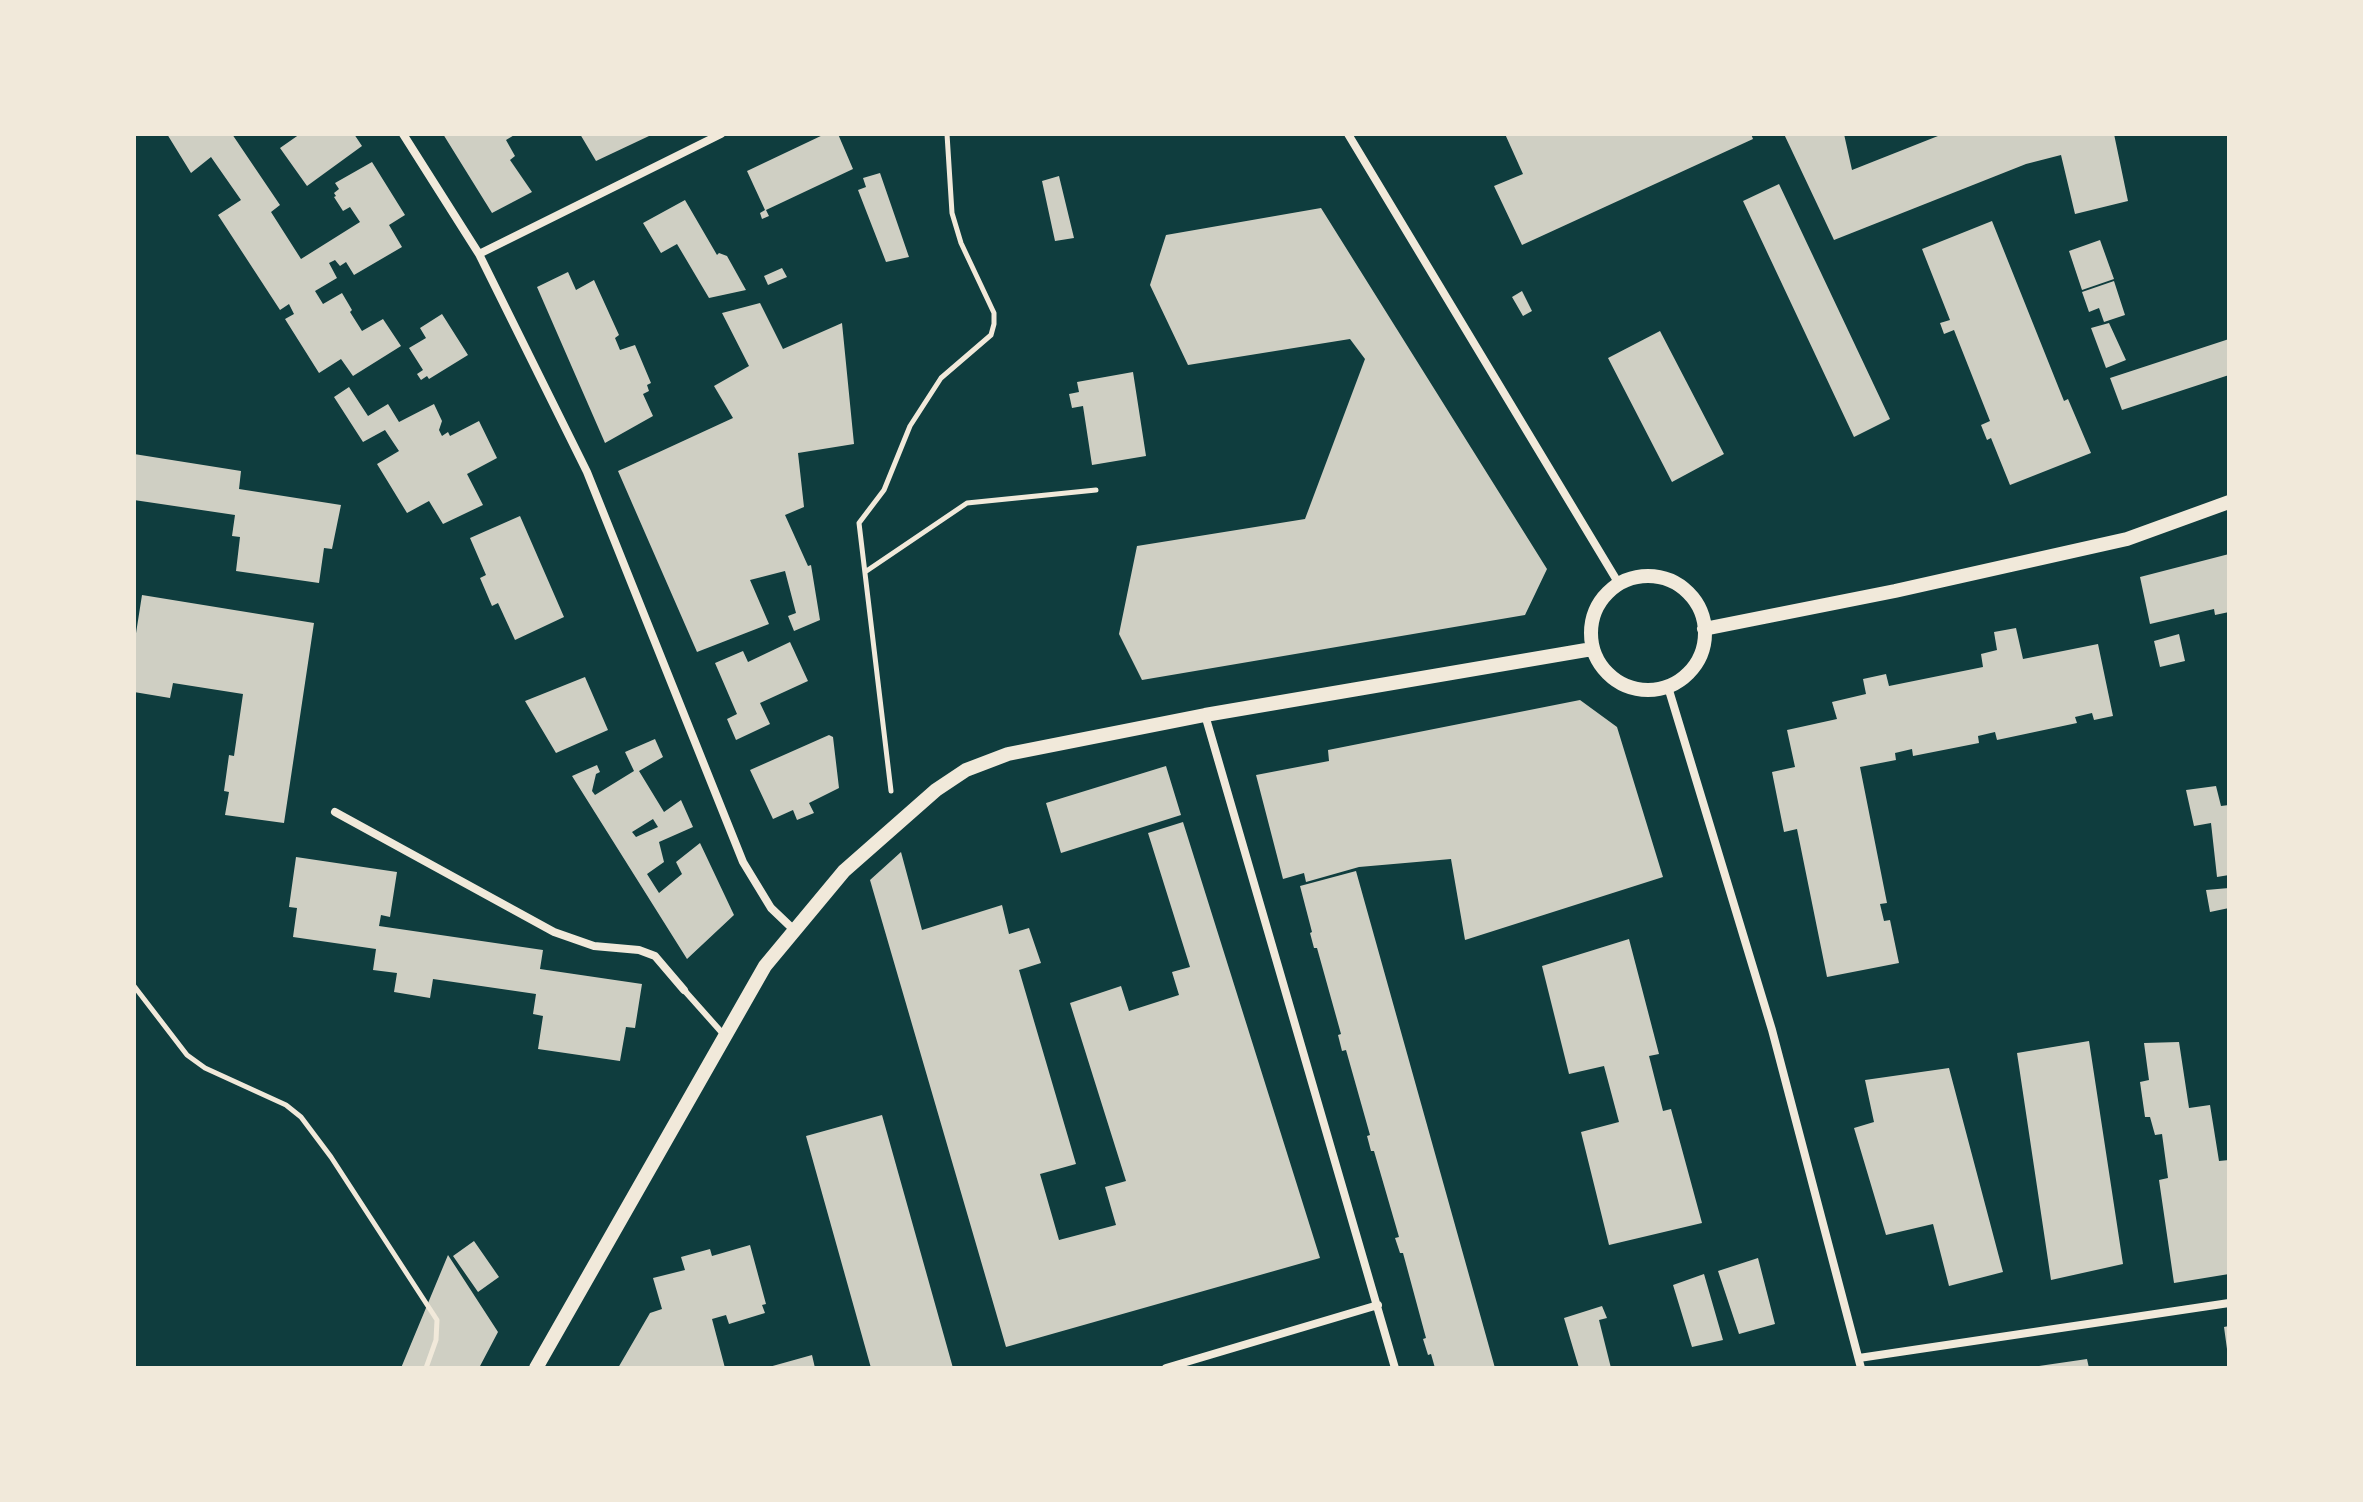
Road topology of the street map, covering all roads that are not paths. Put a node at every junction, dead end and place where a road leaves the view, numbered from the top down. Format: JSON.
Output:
{"nodes":[{"id":1,"x":403,"y":134,"type":"edge"},
{"id":2,"x":721,"y":134,"type":"edge"},
{"id":3,"x":1348,"y":134,"type":"edge"},
{"id":4,"x":479,"y":254,"type":"junction"},
{"id":5,"x":2229,"y":502,"type":"edge"},
{"id":6,"x":1619,"y":584,"type":"junction"},
{"id":7,"x":1704,"y":629,"type":"junction"},
{"id":8,"x":1592,"y":649,"type":"junction"},
{"id":9,"x":1668,"y":687,"type":"junction"},
{"id":10,"x":1205,"y":715,"type":"junction"},
{"id":11,"x":335,"y":812,"type":"dead end"},
{"id":12,"x":793,"y":929,"type":"junction"},
{"id":13,"x":684,"y":990,"type":"joint"},
{"id":14,"x":724,"y":1035,"type":"junction"},
{"id":15,"x":2229,"y":1303,"type":"edge"},
{"id":16,"x":1378,"y":1305,"type":"junction"},
{"id":17,"x":1860,"y":1363,"type":"edge"},
{"id":18,"x":536,"y":1368,"type":"edge"},
{"id":19,"x":1166,"y":1368,"type":"edge"},
{"id":20,"x":1395,"y":1368,"type":"edge"}],
"edges":[{"from":1,"to":4,"type":"street"},
{"from":2,"to":4,"type":"street"},
{"from":3,"to":6,"type":"street"},
{"from":4,"to":12,"type":"street"},
{"from":5,"to":7,"type":"street"},
{"from":6,"to":7,"type":"street"},
{"from":6,"to":8,"type":"street"},
{"from":7,"to":9,"type":"street"},
{"from":8,"to":9,"type":"street"},
{"from":8,"to":10,"type":"street"},
{"from":9,"to":17,"type":"street"},
{"from":10,"to":12,"type":"street"},
{"from":10,"to":16,"type":"street"},
{"from":11,"to":13,"type":"street"},
{"from":12,"to":14,"type":"street"},
{"from":13,"to":14,"type":"lane"},
{"from":14,"to":18,"type":"street"},
{"from":15,"to":17,"type":"street"},
{"from":16,"to":19,"type":"street"},
{"from":16,"to":20,"type":"street"}]}
